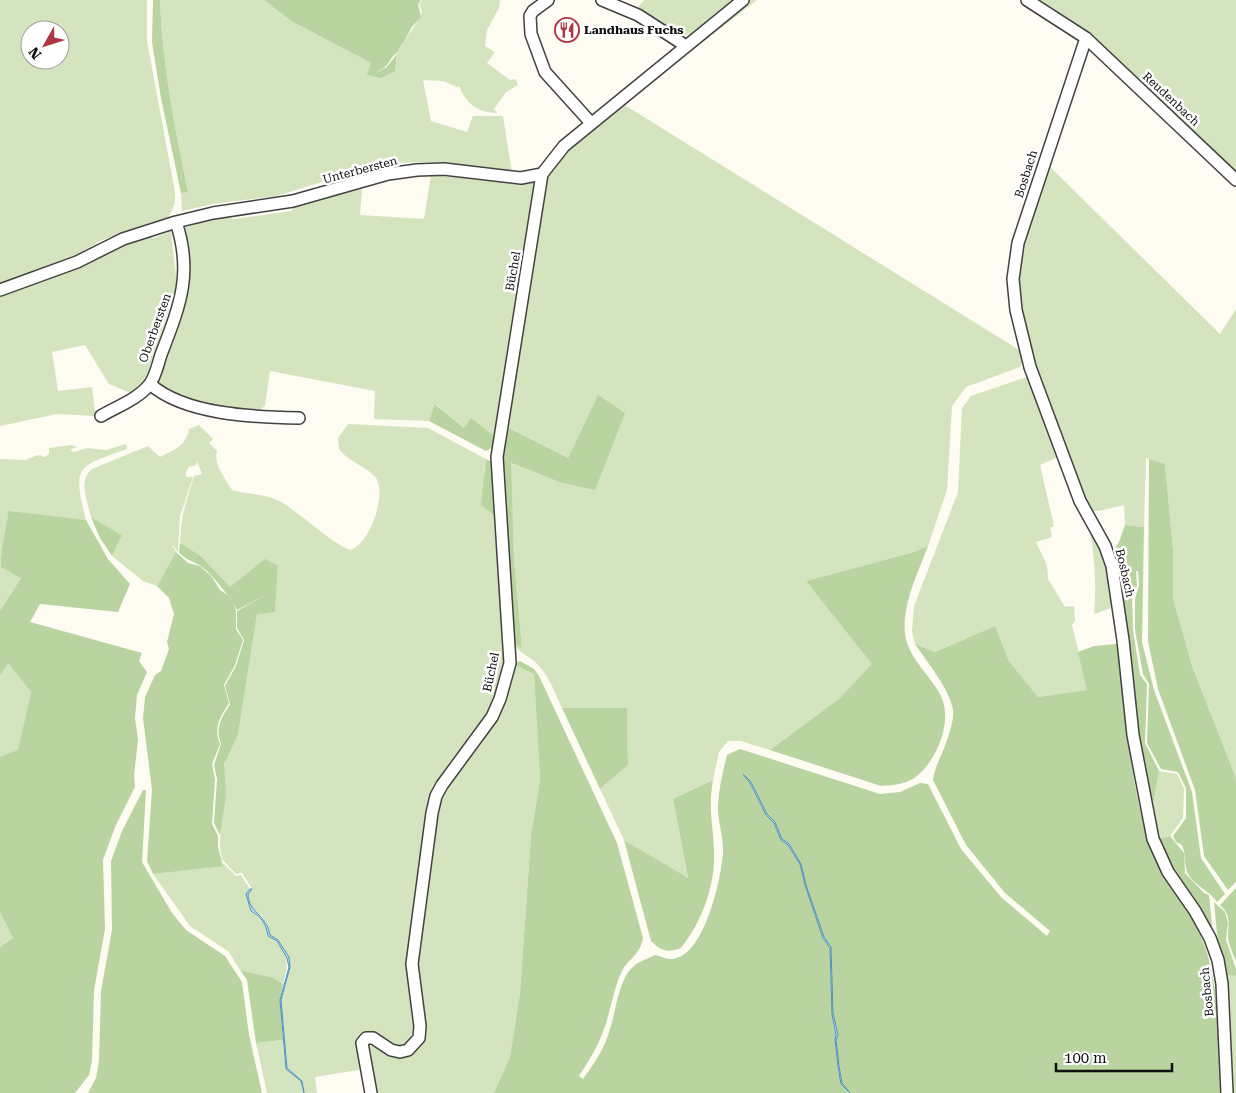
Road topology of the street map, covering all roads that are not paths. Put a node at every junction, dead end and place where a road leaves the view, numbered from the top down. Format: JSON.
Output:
{"nodes":[{"id":1,"x":548,"y":0,"type":"edge"},
{"id":2,"x":602,"y":0,"type":"edge"},
{"id":3,"x":743,"y":0,"type":"edge"},
{"id":4,"x":1030,"y":2,"type":"edge"},
{"id":5,"x":1086,"y":38,"type":"junction"},
{"id":6,"x":686,"y":46,"type":"junction"},
{"id":7,"x":591,"y":123,"type":"junction"},
{"id":8,"x":542,"y":174,"type":"junction"},
{"id":9,"x":1236,"y":180,"type":"edge"},
{"id":10,"x":176,"y":222,"type":"junction"},
{"id":11,"x":0,"y":290,"type":"edge"},
{"id":12,"x":150,"y":384,"type":"junction"},
{"id":13,"x":101,"y":416,"type":"dead end"},
{"id":14,"x":299,"y":418,"type":"dead end"},
{"id":15,"x":371,"y":1093,"type":"edge"},
{"id":16,"x":1227,"y":1093,"type":"edge"}],
"edges":[{"from":1,"to":7,"type":"street"},
{"from":2,"to":6,"type":"street"},
{"from":3,"to":6,"type":"street"},
{"from":4,"to":5,"type":"street","name":"Reudenbach"},
{"from":5,"to":9,"type":"street","name":"Reudenbach"},
{"from":5,"to":16,"type":"street","name":"Bosbach"},
{"from":6,"to":7,"type":"street"},
{"from":7,"to":8,"type":"street"},
{"from":8,"to":10,"type":"street","name":"Unterbersten"},
{"from":8,"to":15,"type":"street","name":"Büchel"},
{"from":10,"to":11,"type":"street","name":"Unterbersten"},
{"from":10,"to":12,"type":"street","name":"Oberbersten"},
{"from":12,"to":13,"type":"street"},
{"from":12,"to":14,"type":"street"}]}
